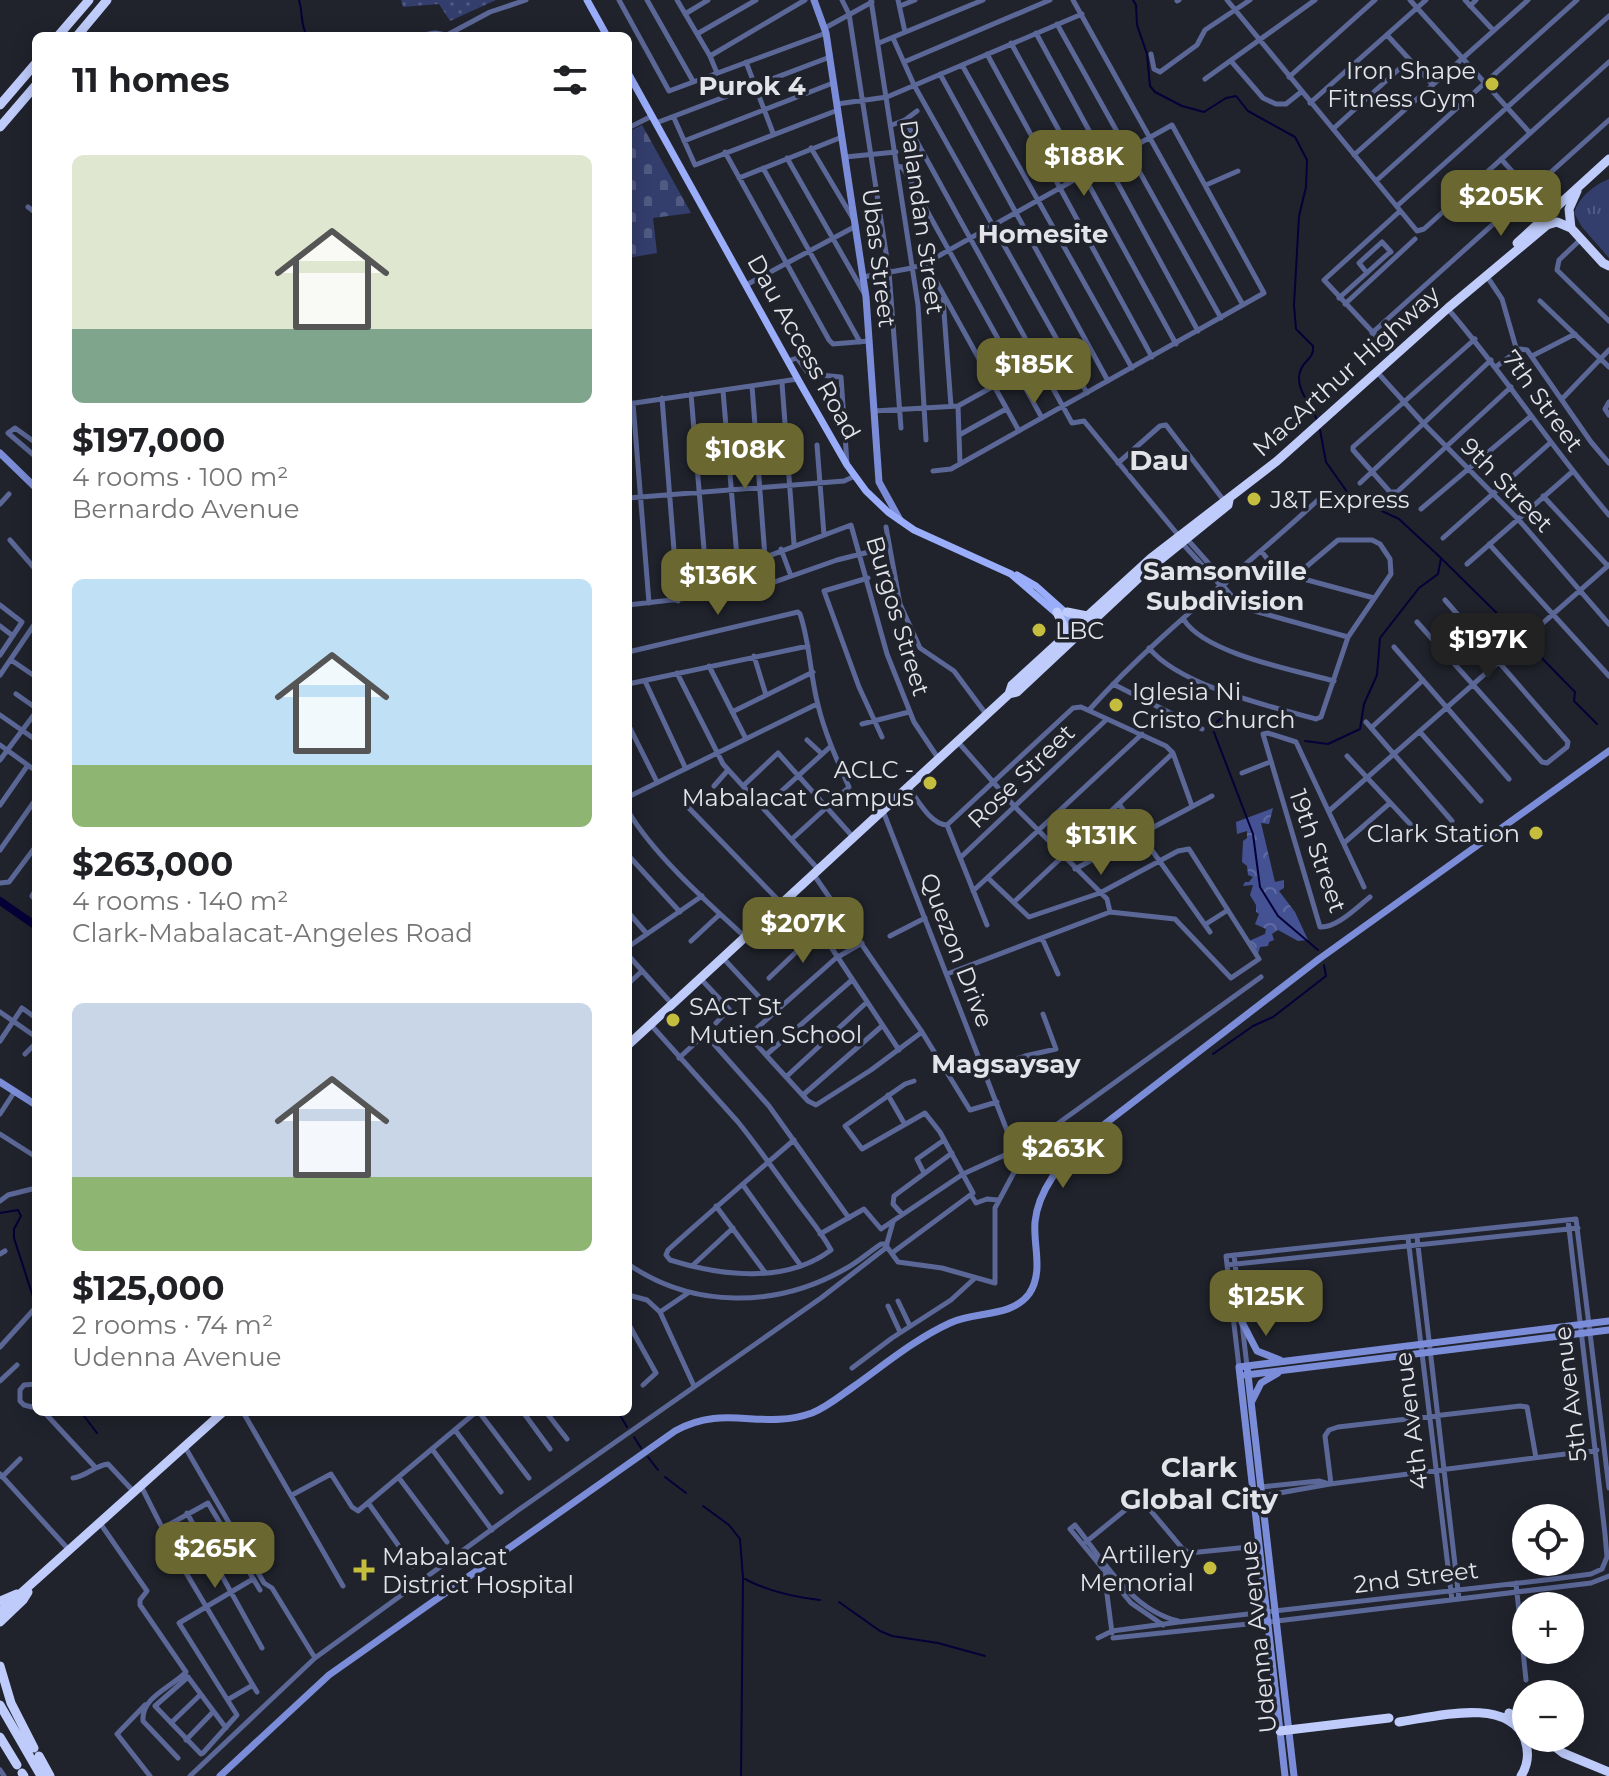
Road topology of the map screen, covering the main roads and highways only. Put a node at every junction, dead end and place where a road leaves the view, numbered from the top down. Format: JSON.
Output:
{"nodes":[{"id":1,"x":89,"y":0,"type":"edge"},
{"id":2,"x":107,"y":0,"type":"edge"},
{"id":3,"x":587,"y":0,"type":"edge"},
{"id":4,"x":814,"y":0,"type":"edge"},
{"id":5,"x":61,"y":32,"type":"edge"},
{"id":6,"x":80,"y":32,"type":"edge"},
{"id":7,"x":605,"y":32,"type":"edge"},
{"id":8,"x":32,"y":68,"type":"edge"},
{"id":9,"x":632,"y":80,"type":"edge"},
{"id":10,"x":32,"y":90,"type":"edge"},
{"id":11,"x":0,"y":105,"type":"edge"},
{"id":12,"x":0,"y":127,"type":"edge"},
{"id":13,"x":1609,"y":159,"type":"edge"},
{"id":14,"x":1609,"y":172,"type":"edge"},
{"id":15,"x":1584,"y":182,"type":"junction"},
{"id":16,"x":1571,"y":228,"type":"junction"},
{"id":17,"x":1607,"y":266,"type":"edge"},
{"id":18,"x":1488,"y":273,"type":"junction"},
{"id":19,"x":0,"y":453,"type":"edge"},
{"id":20,"x":32,"y":484,"type":"edge"},
{"id":21,"x":900,"y":520,"type":"junction"},
{"id":22,"x":1183,"y":539,"type":"junction"},
{"id":23,"x":1062,"y":612,"type":"junction"},
{"id":24,"x":1087,"y":616,"type":"junction"},
{"id":25,"x":1079,"y":628,"type":"junction"},
{"id":26,"x":1064,"y":637,"type":"junction"},
{"id":27,"x":1009,"y":694,"type":"junction"},
{"id":28,"x":1609,"y":751,"type":"edge"},
{"id":29,"x":632,"y":1041,"type":"edge"},
{"id":30,"x":0,"y":1082,"type":"edge"},
{"id":31,"x":32,"y":1102,"type":"edge"},
{"id":32,"x":1609,"y":1321,"type":"edge"},
{"id":33,"x":1242,"y":1322,"type":"road end"},
{"id":34,"x":1590,"y":1328,"type":"junction"},
{"id":35,"x":1609,"y":1330,"type":"edge"},
{"id":36,"x":1285,"y":1366,"type":"junction"},
{"id":37,"x":1243,"y":1371,"type":"junction"},
{"id":38,"x":1251,"y":1406,"type":"junction"},
{"id":39,"x":219,"y":1416,"type":"edge"},
{"id":40,"x":33,"y":1583,"type":"junction"},
{"id":41,"x":24,"y":1591,"type":"junction"},
{"id":42,"x":0,"y":1601,"type":"edge"},
{"id":43,"x":0,"y":1612,"type":"edge"},
{"id":44,"x":1271,"y":1612,"type":"junction"},
{"id":45,"x":0,"y":1622,"type":"edge"},
{"id":46,"x":0,"y":1666,"type":"edge"},
{"id":47,"x":0,"y":1705,"type":"edge"},
{"id":48,"x":1512,"y":1714,"type":"edge"},
{"id":49,"x":0,"y":1717,"type":"edge"},
{"id":50,"x":1394,"y":1720,"type":"junction"},
{"id":51,"x":1285,"y":1732,"type":"junction"},
{"id":52,"x":0,"y":1737,"type":"edge"},
{"id":53,"x":1562,"y":1752,"type":"edge"},
{"id":54,"x":21,"y":1772,"type":"edge"},
{"id":55,"x":1609,"y":1772,"type":"edge"},
{"id":56,"x":34,"y":1776,"type":"edge"},
{"id":57,"x":41,"y":1776,"type":"edge"},
{"id":58,"x":50,"y":1776,"type":"edge"},
{"id":59,"x":220,"y":1776,"type":"edge"},
{"id":60,"x":1285,"y":1776,"type":"edge"},
{"id":61,"x":1294,"y":1776,"type":"edge"},
{"id":62,"x":1521,"y":1776,"type":"edge"}],
"edges":[{"from":1,"to":5,"type":"highway"},
{"from":2,"to":6,"type":"highway"},
{"from":3,"to":7,"type":"main road"},
{"from":4,"to":21,"type":"main road","name":"Ubas Street"},
{"from":8,"to":11,"type":"highway"},
{"from":9,"to":21,"type":"main road","name":"Dau Access Road"},
{"from":10,"to":12,"type":"highway"},
{"from":13,"to":15,"type":"highway","name":"MacArthur Highway"},
{"from":14,"to":15,"type":"highway"},
{"from":15,"to":16,"type":"highway"},
{"from":15,"to":18,"type":"highway","name":"MacArthur Highway"},
{"from":16,"to":17,"type":"highway"},
{"from":16,"to":18,"type":"highway","name":"MacArthur Highway"},
{"from":18,"to":22,"type":"highway","name":"MacArthur Highway"},
{"from":19,"to":20,"type":"main road"},
{"from":21,"to":23,"type":"main road","name":"Dau Access Road"},
{"from":22,"to":24,"type":"highway","name":"MacArthur Highway"},
{"from":22,"to":25,"type":"highway","name":"MacArthur Highway"},
{"from":23,"to":24,"type":"highway"},
{"from":23,"to":25,"type":"main road","name":"Dau Access Road"},
{"from":23,"to":26,"type":"highway"},
{"from":24,"to":25,"type":"highway","name":"MacArthur Highway"},
{"from":25,"to":26,"type":"highway","name":"MacArthur Highway"},
{"from":25,"to":27,"type":"highway","name":"MacArthur Highway"},
{"from":26,"to":27,"type":"highway","name":"MacArthur Highway"},
{"from":27,"to":29,"type":"highway","name":"MacArthur Highway"},
{"from":28,"to":59,"type":"main road"},
{"from":30,"to":31,"type":"main road"},
{"from":32,"to":34,"type":"main road"},
{"from":33,"to":36,"type":"main road"},
{"from":34,"to":35,"type":"main road"},
{"from":34,"to":36,"type":"main road"},
{"from":36,"to":37,"type":"main road"},
{"from":36,"to":38,"type":"main road"},
{"from":37,"to":38,"type":"main road","name":"Udenna Avenue"},
{"from":37,"to":44,"type":"main road","name":"Udenna Avenue"},
{"from":38,"to":44,"type":"main road","name":"Udenna Avenue"},
{"from":39,"to":40,"type":"highway"},
{"from":40,"to":41,"type":"highway"},
{"from":40,"to":45,"type":"highway"},
{"from":41,"to":42,"type":"highway"},
{"from":41,"to":43,"type":"highway"},
{"from":44,"to":51,"type":"main road","name":"Udenna Avenue"},
{"from":46,"to":58,"type":"highway"},
{"from":47,"to":57,"type":"highway"},
{"from":48,"to":50,"type":"highway"},
{"from":49,"to":56,"type":"highway"},
{"from":50,"to":51,"type":"highway"},
{"from":50,"to":62,"type":"highway"},
{"from":51,"to":60,"type":"main road","name":"Udenna Avenue"},
{"from":51,"to":61,"type":"main road","name":"Udenna Avenue"},
{"from":52,"to":54,"type":"highway"},
{"from":53,"to":55,"type":"highway"}]}
